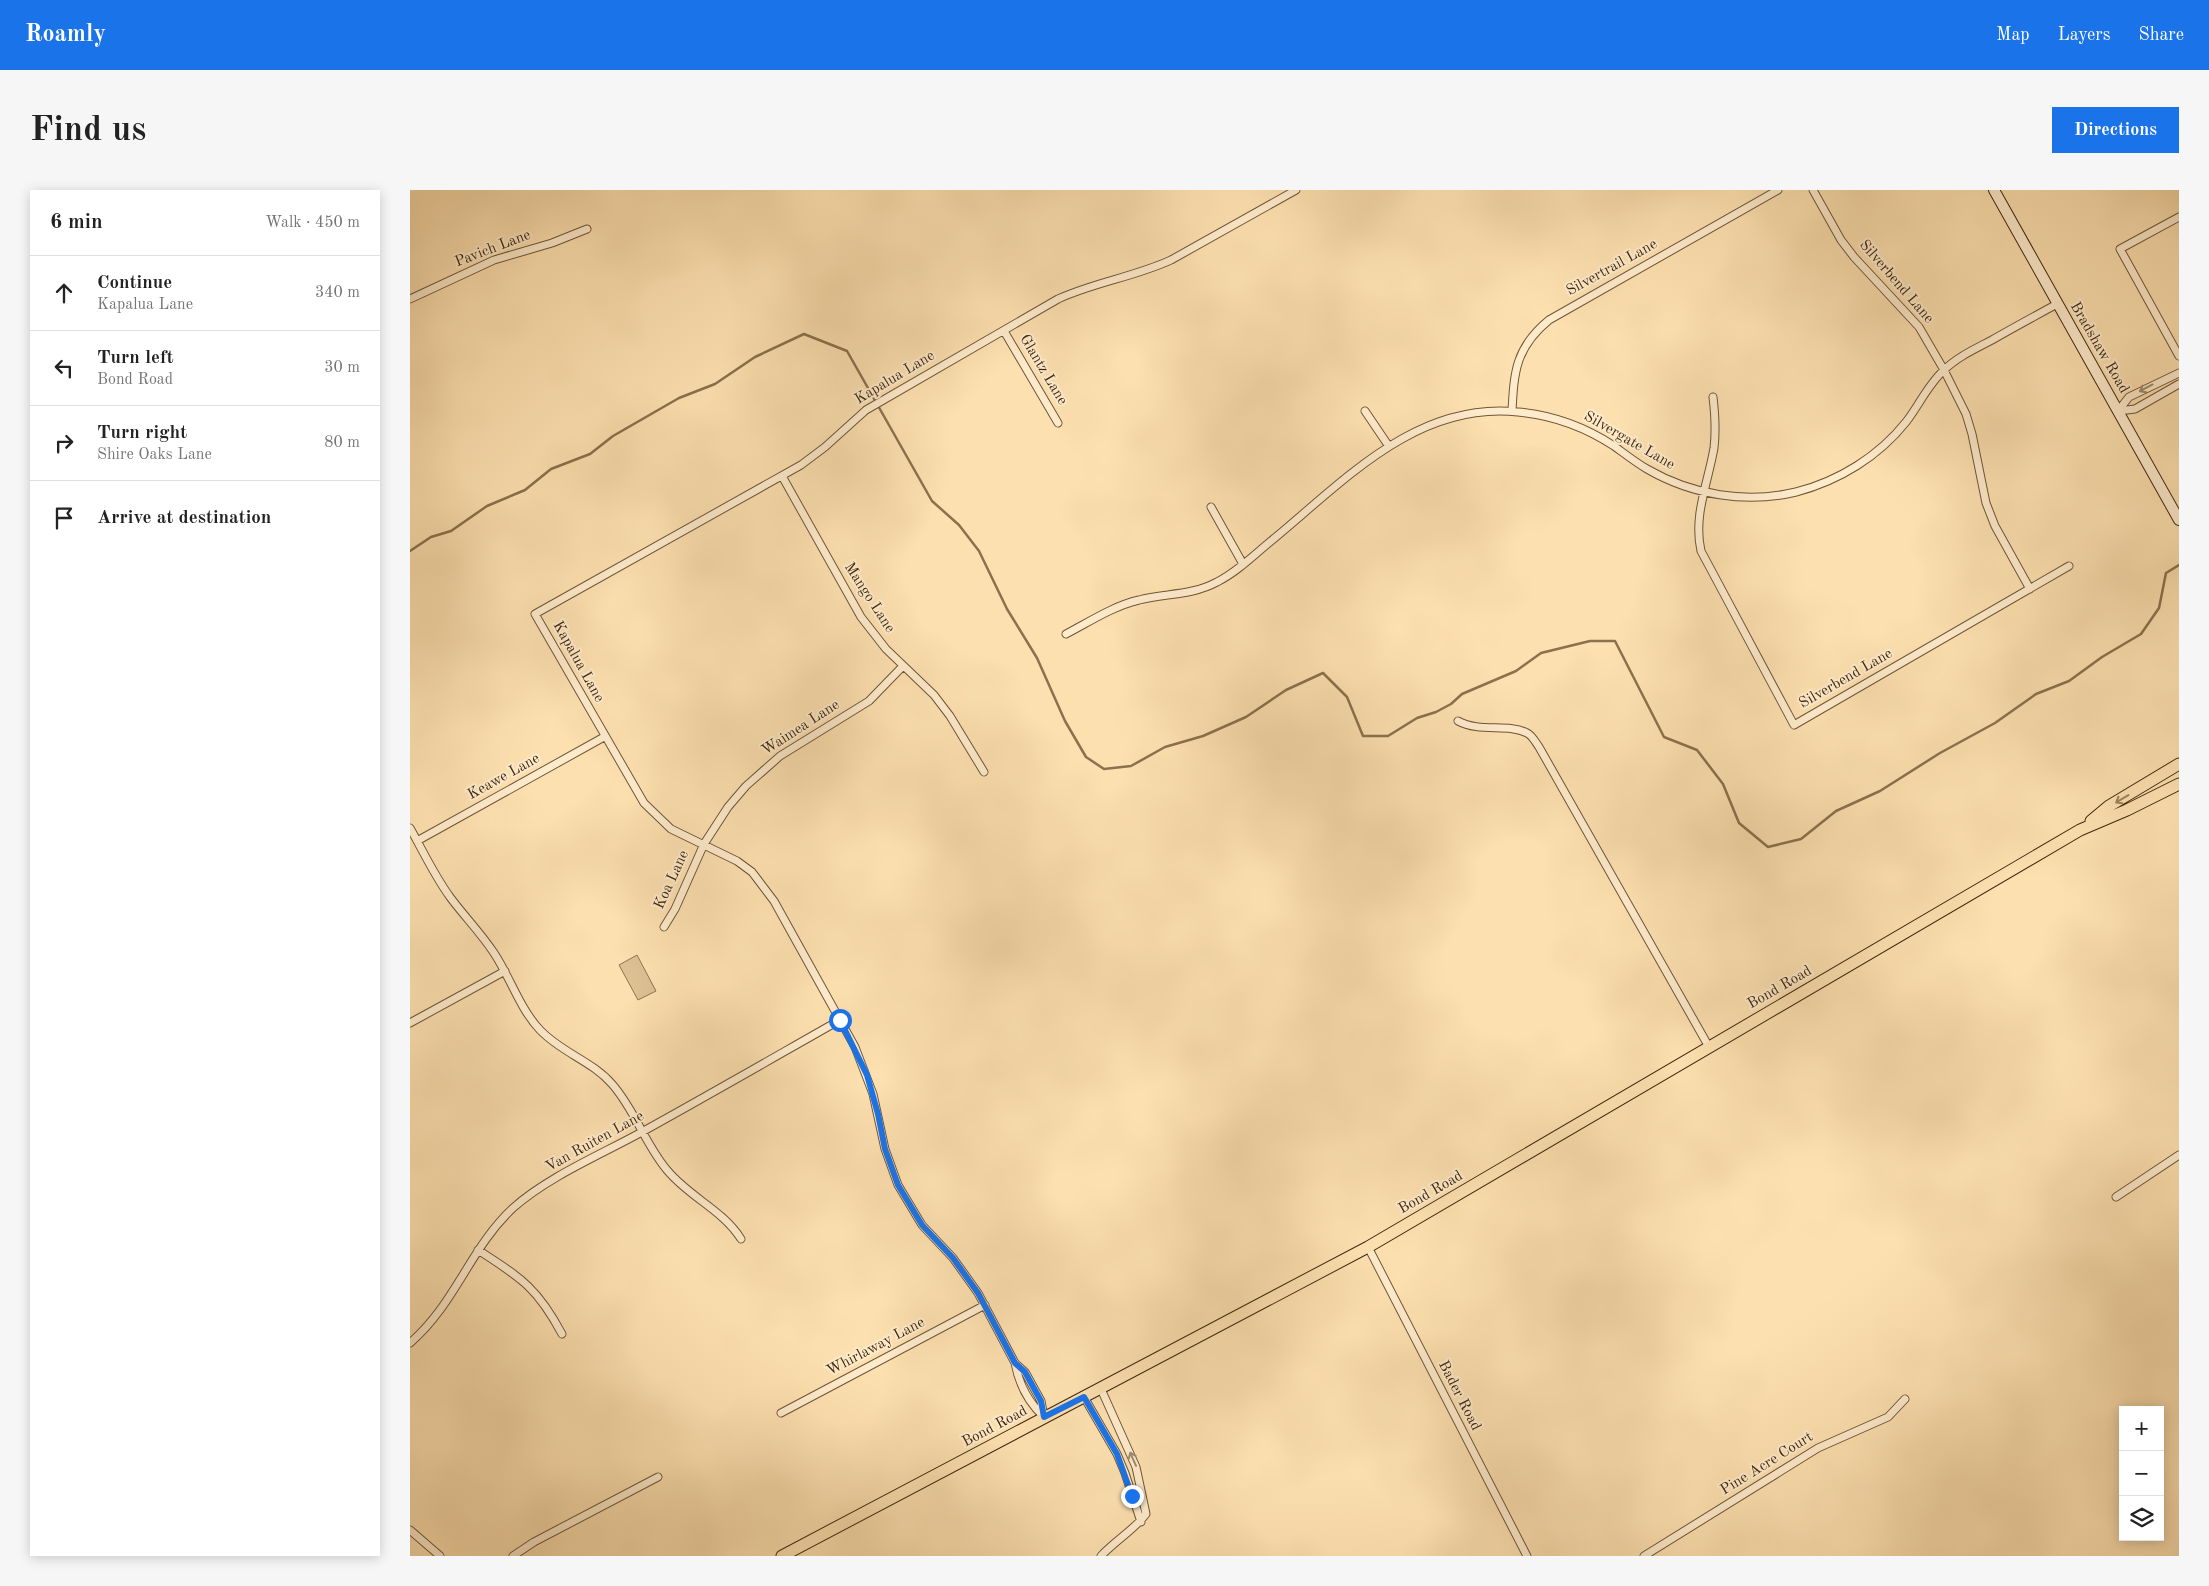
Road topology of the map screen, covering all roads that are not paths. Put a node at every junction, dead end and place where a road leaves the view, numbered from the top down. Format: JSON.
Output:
{"nodes":[{"id":1,"x":1296,"y":190,"type":"edge"},
{"id":2,"x":1778,"y":190,"type":"edge"},
{"id":3,"x":1813,"y":190,"type":"edge"},
{"id":4,"x":1994,"y":190,"type":"edge"},
{"id":5,"x":2179,"y":217,"type":"edge"},
{"id":6,"x":587,"y":229,"type":"dead end"},
{"id":7,"x":410,"y":299,"type":"edge"},
{"id":8,"x":2057,"y":304,"type":"junction"},
{"id":9,"x":1004,"y":331,"type":"junction"},
{"id":10,"x":2179,"y":356,"type":"edge"},
{"id":11,"x":1944,"y":370,"type":"junction"},
{"id":12,"x":2179,"y":373,"type":"edge"},
{"id":13,"x":2179,"y":384,"type":"edge"},
{"id":14,"x":1713,"y":397,"type":"dead end"},
{"id":15,"x":1512,"y":411,"type":"junction"},
{"id":16,"x":2118,"y":411,"type":"junction"},
{"id":17,"x":1365,"y":412,"type":"dead end"},
{"id":18,"x":1058,"y":422,"type":"dead end"},
{"id":19,"x":1388,"y":446,"type":"junction"},
{"id":20,"x":782,"y":476,"type":"junction"},
{"id":21,"x":1704,"y":492,"type":"junction"},
{"id":22,"x":1211,"y":507,"type":"dead end"},
{"id":23,"x":2179,"y":520,"type":"edge"},
{"id":24,"x":1243,"y":564,"type":"junction"},
{"id":25,"x":2069,"y":566,"type":"dead end"},
{"id":26,"x":2030,"y":588,"type":"junction"},
{"id":27,"x":1066,"y":634,"type":"dead end"},
{"id":28,"x":903,"y":666,"type":"junction"},
{"id":29,"x":1458,"y":721,"type":"dead end"},
{"id":30,"x":604,"y":737,"type":"junction"},
{"id":31,"x":2179,"y":764,"type":"edge"},
{"id":32,"x":2179,"y":770,"type":"edge"},
{"id":33,"x":984,"y":772,"type":"dead end"},
{"id":34,"x":2179,"y":784,"type":"edge"},
{"id":35,"x":2142,"y":802,"type":"junction"},
{"id":36,"x":410,"y":828,"type":"edge"},
{"id":37,"x":2080,"y":830,"type":"junction"},
{"id":38,"x":417,"y":841,"type":"junction"},
{"id":39,"x":704,"y":844,"type":"junction"},
{"id":40,"x":664,"y":928,"type":"dead end"},
{"id":41,"x":505,"y":971,"type":"junction"},
{"id":42,"x":840,"y":1020,"type":"junction"},
{"id":43,"x":410,"y":1024,"type":"edge"},
{"id":44,"x":1710,"y":1047,"type":"junction"},
{"id":45,"x":642,"y":1132,"type":"junction"},
{"id":46,"x":2179,"y":1155,"type":"edge"},
{"id":47,"x":2116,"y":1197,"type":"dead end"},
{"id":48,"x":741,"y":1239,"type":"dead end"},
{"id":49,"x":1368,"y":1247,"type":"junction"},
{"id":50,"x":478,"y":1250,"type":"junction"},
{"id":51,"x":985,"y":1305,"type":"junction"},
{"id":52,"x":562,"y":1334,"type":"dead end"},
{"id":53,"x":410,"y":1343,"type":"edge"},
{"id":54,"x":1101,"y":1388,"type":"junction"},
{"id":55,"x":1084,"y":1397,"type":"junction"},
{"id":56,"x":1905,"y":1399,"type":"dead end"},
{"id":57,"x":781,"y":1413,"type":"dead end"},
{"id":58,"x":1044,"y":1417,"type":"junction"},
{"id":59,"x":658,"y":1476,"type":"dead end"},
{"id":60,"x":1140,"y":1522,"type":"junction"},
{"id":61,"x":410,"y":1530,"type":"edge"},
{"id":62,"x":440,"y":1556,"type":"edge"},
{"id":63,"x":513,"y":1556,"type":"edge"},
{"id":64,"x":782,"y":1556,"type":"edge"},
{"id":65,"x":1102,"y":1556,"type":"edge"},
{"id":66,"x":1527,"y":1556,"type":"edge"},
{"id":67,"x":1644,"y":1556,"type":"edge"}],
"edges":[{"from":1,"to":9,"type":"street","name":"Kapalua Lane"},
{"from":2,"to":15,"type":"street","name":"Silvertrail Lane"},
{"from":3,"to":11,"type":"street","name":"Silverbend Lane"},
{"from":4,"to":8,"type":"main road","name":"Bradshaw Road"},
{"from":5,"to":10,"type":"street"},
{"from":6,"to":7,"type":"street","name":"Pavich Lane"},
{"from":8,"to":11,"type":"street","name":"Silvergate Lane"},
{"from":8,"to":16,"type":"main road","name":"Bradshaw Road"},
{"from":9,"to":18,"type":"street","name":"Glantz Lane"},
{"from":9,"to":20,"type":"street","name":"Kapalua Lane"},
{"from":11,"to":21,"type":"street","name":"Silvergate Lane"},
{"from":11,"to":26,"type":"street","name":"Silverbend Lane"},
{"from":12,"to":16,"type":"street","one_way":true},
{"from":13,"to":16,"type":"street"},
{"from":14,"to":21,"type":"street"},
{"from":15,"to":19,"type":"street","name":"Silvergate Lane"},
{"from":15,"to":21,"type":"street","name":"Silvergate Lane"},
{"from":16,"to":23,"type":"main road","name":"Bradshaw Road"},
{"from":17,"to":19,"type":"street"},
{"from":19,"to":24,"type":"street","name":"Silvergate Lane"},
{"from":20,"to":28,"type":"street","name":"Mango Lane"},
{"from":20,"to":30,"type":"street","name":"Kapalua Lane"},
{"from":21,"to":26,"type":"street","name":"Silverbend Lane"},
{"from":22,"to":24,"type":"street"},
{"from":24,"to":27,"type":"street","name":"Silvergate Lane"},
{"from":25,"to":26,"type":"street","name":"Silverbend Lane"},
{"from":28,"to":33,"type":"street","name":"Mango Lane"},
{"from":28,"to":39,"type":"street","name":"Waimea Lane"},
{"from":29,"to":44,"type":"street"},
{"from":30,"to":38,"type":"street","name":"Keawe Lane"},
{"from":30,"to":39,"type":"street","name":"Kapalua Lane"},
{"from":31,"to":37,"type":"main road","name":"Bond Road","one_way":true},
{"from":32,"to":35,"type":"main road"},
{"from":34,"to":35,"type":"main road","name":"Bond Road"},
{"from":35,"to":37,"type":"main road","name":"Bond Road"},
{"from":36,"to":38,"type":"street"},
{"from":37,"to":44,"type":"main road","name":"Bond Road"},
{"from":38,"to":41,"type":"street"},
{"from":39,"to":40,"type":"street","name":"Koa Lane"},
{"from":39,"to":42,"type":"street","name":"Kapalua Lane"},
{"from":41,"to":43,"type":"street"},
{"from":41,"to":45,"type":"street"},
{"from":42,"to":45,"type":"street","name":"Van Ruiten Lane"},
{"from":42,"to":51,"type":"street","name":"Kapalua Lane"},
{"from":44,"to":49,"type":"main road","name":"Bond Road"},
{"from":45,"to":48,"type":"street"},
{"from":45,"to":50,"type":"street","name":"Van Ruiten Lane"},
{"from":46,"to":47,"type":"street"},
{"from":49,"to":54,"type":"main road","name":"Bond Road"},
{"from":49,"to":66,"type":"street","name":"Bader Road"},
{"from":50,"to":52,"type":"street"},
{"from":50,"to":53,"type":"street","name":"Van Ruiten Lane"},
{"from":51,"to":57,"type":"street","name":"Whirlaway Lane"},
{"from":51,"to":58,"type":"street","name":"Kapalua Lane"},
{"from":54,"to":55,"type":"main road","name":"Bond Road"},
{"from":60,"to":54,"type":"street","one_way":true},
{"from":55,"to":58,"type":"main road","name":"Bond Road"},
{"from":55,"to":60,"type":"street"},
{"from":56,"to":67,"type":"street","name":"Pine Acre Court"},
{"from":58,"to":64,"type":"main road","name":"Bond Road"},
{"from":59,"to":63,"type":"street"},
{"from":60,"to":65,"type":"street"},
{"from":61,"to":62,"type":"street"}]}
